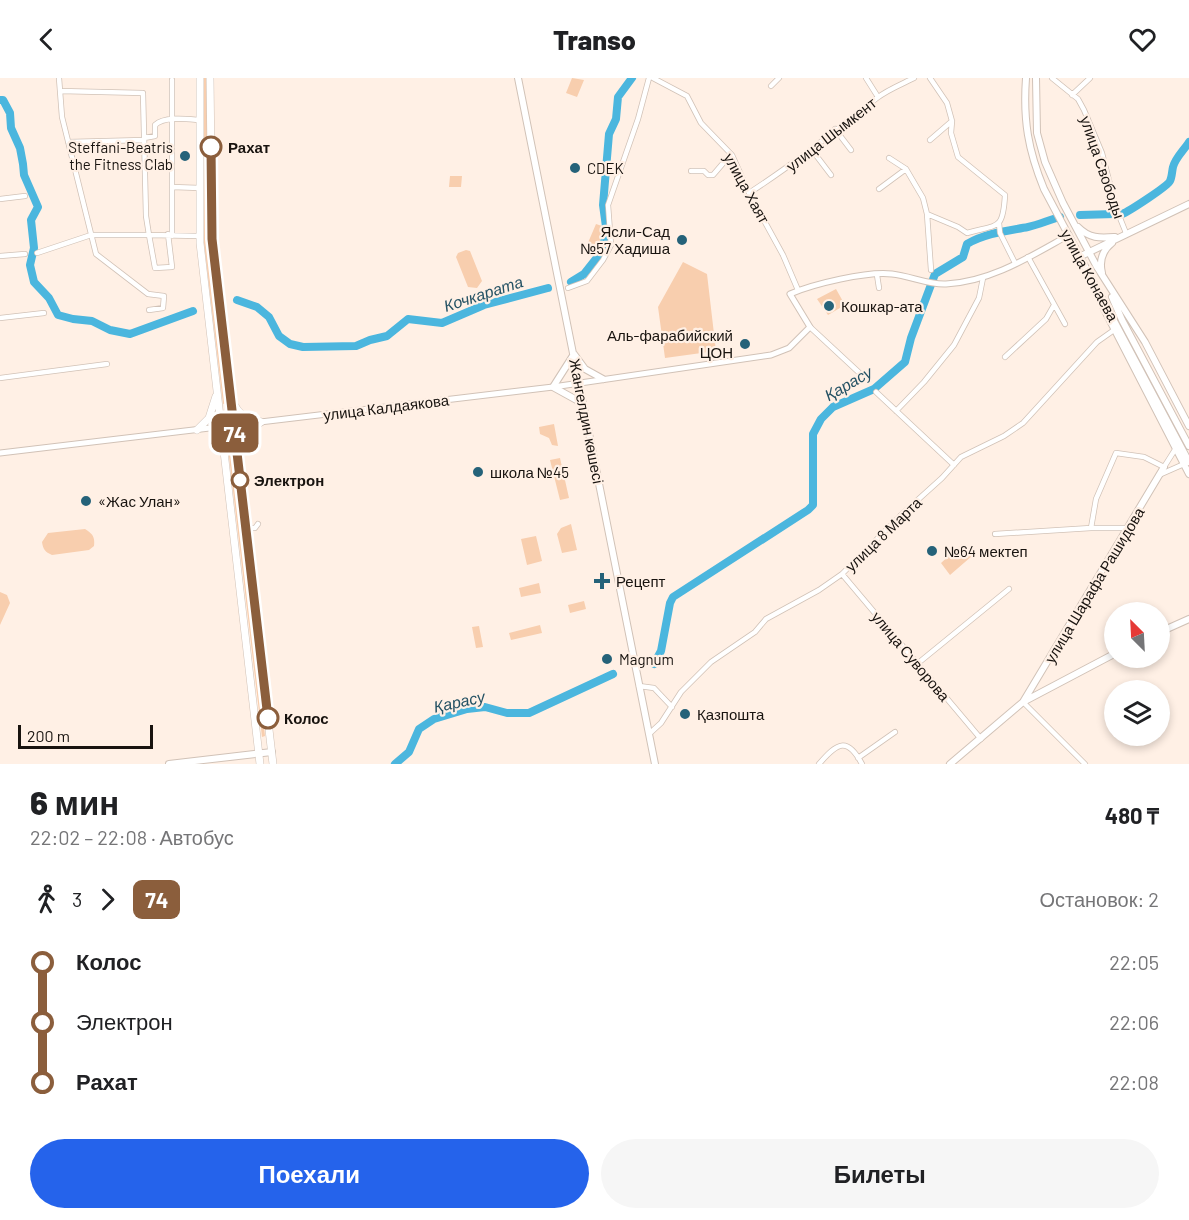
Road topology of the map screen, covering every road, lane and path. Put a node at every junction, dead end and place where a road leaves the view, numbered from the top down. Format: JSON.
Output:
{"nodes":[{"id":1,"x":59,"y":78,"type":"edge"},
{"id":2,"x":200,"y":78,"type":"edge"},
{"id":3,"x":210,"y":78,"type":"edge"},
{"id":4,"x":518,"y":78,"type":"edge"},
{"id":5,"x":651,"y":78,"type":"edge"},
{"id":6,"x":779,"y":78,"type":"edge"},
{"id":7,"x":866,"y":78,"type":"edge"},
{"id":8,"x":914,"y":78,"type":"edge"},
{"id":9,"x":930,"y":78,"type":"edge"},
{"id":10,"x":1025,"y":78,"type":"edge"},
{"id":11,"x":1036,"y":78,"type":"edge"},
{"id":12,"x":1041,"y":78,"type":"edge"},
{"id":13,"x":1052,"y":78,"type":"edge"},
{"id":14,"x":1090,"y":78,"type":"edge"},
{"id":15,"x":172,"y":80,"type":"dead end"},
{"id":16,"x":771,"y":86,"type":"dead end"},
{"id":17,"x":60,"y":91,"type":"junction"},
{"id":18,"x":1072,"y":95,"type":"junction"},
{"id":19,"x":878,"y":97,"type":"junction"},
{"id":20,"x":1025,"y":98,"type":"junction"},
{"id":21,"x":1035,"y":100,"type":"junction"},
{"id":22,"x":173,"y":119,"type":"junction"},
{"id":23,"x":1026,"y":119,"type":"junction"},
{"id":24,"x":200,"y":120,"type":"junction"},
{"id":25,"x":952,"y":121,"type":"junction"},
{"id":26,"x":835,"y":129,"type":"junction"},
{"id":27,"x":1037,"y":133,"type":"junction"},
{"id":28,"x":144,"y":139,"type":"junction"},
{"id":29,"x":930,"y":141,"type":"dead end"},
{"id":30,"x":68,"y":142,"type":"junction"},
{"id":31,"x":812,"y":150,"type":"junction"},
{"id":32,"x":850,"y":150,"type":"dead end"},
{"id":33,"x":731,"y":154,"type":"junction"},
{"id":34,"x":889,"y":158,"type":"dead end"},
{"id":35,"x":906,"y":170,"type":"junction"},
{"id":36,"x":691,"y":171,"type":"dead end"},
{"id":37,"x":831,"y":175,"type":"dead end"},
{"id":38,"x":172,"y":188,"type":"junction"},
{"id":39,"x":200,"y":188,"type":"junction"},
{"id":40,"x":879,"y":189,"type":"dead end"},
{"id":41,"x":749,"y":193,"type":"junction"},
{"id":42,"x":25,"y":196,"type":"dead end"},
{"id":43,"x":0,"y":199,"type":"edge"},
{"id":44,"x":1189,"y":204,"type":"edge"},
{"id":45,"x":927,"y":214,"type":"junction"},
{"id":46,"x":999,"y":223,"type":"junction"},
{"id":47,"x":1074,"y":223,"type":"junction"},
{"id":48,"x":1126,"y":233,"type":"junction"},
{"id":49,"x":91,"y":235,"type":"junction"},
{"id":50,"x":149,"y":235,"type":"junction"},
{"id":51,"x":170,"y":235,"type":"junction"},
{"id":52,"x":1069,"y":235,"type":"junction"},
{"id":53,"x":199,"y":236,"type":"junction"},
{"id":54,"x":1119,"y":237,"type":"junction"},
{"id":55,"x":1089,"y":252,"type":"junction"},
{"id":56,"x":25,"y":254,"type":"dead end"},
{"id":57,"x":37,"y":254,"type":"dead end"},
{"id":58,"x":0,"y":256,"type":"edge"},
{"id":59,"x":1028,"y":257,"type":"junction"},
{"id":60,"x":1079,"y":257,"type":"junction"},
{"id":61,"x":1016,"y":263,"type":"junction"},
{"id":62,"x":932,"y":270,"type":"dead end"},
{"id":63,"x":877,"y":275,"type":"junction"},
{"id":64,"x":983,"y":278,"type":"junction"},
{"id":65,"x":1105,"y":282,"type":"junction"},
{"id":66,"x":1094,"y":286,"type":"junction"},
{"id":67,"x":568,"y":288,"type":"dead end"},
{"id":68,"x":879,"y":288,"type":"dead end"},
{"id":69,"x":798,"y":290,"type":"junction"},
{"id":70,"x":1054,"y":305,"type":"junction"},
{"id":71,"x":149,"y":310,"type":"dead end"},
{"id":72,"x":44,"y":313,"type":"dead end"},
{"id":73,"x":0,"y":318,"type":"edge"},
{"id":74,"x":1065,"y":324,"type":"dead end"},
{"id":75,"x":810,"y":327,"type":"junction"},
{"id":76,"x":1114,"y":330,"type":"junction"},
{"id":77,"x":574,"y":354,"type":"junction"},
{"id":78,"x":1005,"y":357,"type":"dead end"},
{"id":79,"x":107,"y":364,"type":"dead end"},
{"id":80,"x":0,"y":378,"type":"edge"},
{"id":81,"x":603,"y":379,"type":"junction"},
{"id":82,"x":866,"y":380,"type":"dead end"},
{"id":83,"x":579,"y":383,"type":"junction"},
{"id":84,"x":553,"y":387,"type":"junction"},
{"id":85,"x":230,"y":391,"type":"junction"},
{"id":86,"x":876,"y":392,"type":"dead end"},
{"id":87,"x":217,"y":393,"type":"junction"},
{"id":88,"x":583,"y":403,"type":"junction"},
{"id":89,"x":896,"y":411,"type":"junction"},
{"id":90,"x":261,"y":422,"type":"junction"},
{"id":91,"x":234,"y":426,"type":"junction"},
{"id":92,"x":1189,"y":426,"type":"edge"},
{"id":93,"x":221,"y":427,"type":"junction"},
{"id":94,"x":197,"y":430,"type":"junction"},
{"id":95,"x":1189,"y":446,"type":"edge"},
{"id":96,"x":1176,"y":448,"type":"junction"},
{"id":97,"x":0,"y":453,"type":"edge"},
{"id":98,"x":1188,"y":462,"type":"edge"},
{"id":99,"x":238,"y":465,"type":"junction"},
{"id":100,"x":954,"y":465,"type":"junction"},
{"id":101,"x":1164,"y":467,"type":"junction"},
{"id":102,"x":1189,"y":474,"type":"edge"},
{"id":103,"x":1160,"y":475,"type":"junction"},
{"id":104,"x":258,"y":524,"type":"dead end"},
{"id":105,"x":246,"y":528,"type":"junction"},
{"id":106,"x":1091,"y":528,"type":"junction"},
{"id":107,"x":1127,"y":528,"type":"junction"},
{"id":108,"x":995,"y":534,"type":"dead end"},
{"id":109,"x":842,"y":574,"type":"junction"},
{"id":110,"x":1009,"y":589,"type":"dead end"},
{"id":111,"x":1189,"y":619,"type":"edge"},
{"id":112,"x":1170,"y":628,"type":"edge"},
{"id":113,"x":1104,"y":659,"type":"edge"},
{"id":114,"x":917,"y":664,"type":"junction"},
{"id":115,"x":639,"y":686,"type":"junction"},
{"id":116,"x":1023,"y":702,"type":"junction"},
{"id":117,"x":672,"y":707,"type":"junction"},
{"id":118,"x":895,"y":732,"type":"dead end"},
{"id":119,"x":649,"y":734,"type":"junction"},
{"id":120,"x":981,"y":739,"type":"junction"},
{"id":121,"x":272,"y":752,"type":"junction"},
{"id":122,"x":259,"y":753,"type":"junction"},
{"id":123,"x":858,"y":758,"type":"junction"},
{"id":124,"x":169,"y":764,"type":"edge"},
{"id":125,"x":260,"y":764,"type":"edge"},
{"id":126,"x":273,"y":764,"type":"edge"},
{"id":127,"x":655,"y":764,"type":"edge"},
{"id":128,"x":819,"y":764,"type":"edge"},
{"id":129,"x":862,"y":764,"type":"edge"},
{"id":130,"x":950,"y":764,"type":"edge"},
{"id":131,"x":1084,"y":764,"type":"edge"}],
"edges":[{"from":1,"to":17,"type":"street"},
{"from":2,"to":24,"type":"main road"},
{"from":3,"to":85,"type":"main road"},
{"from":4,"to":77,"type":"main road","name":"Жангелдин көшесі"},
{"from":5,"to":33,"type":"street","name":"улица Хаят"},
{"from":5,"to":67,"type":"street","name":"улица Хаят"},
{"from":6,"to":16,"type":"street"},
{"from":7,"to":19,"type":"street"},
{"from":8,"to":19,"type":"street","name":"улица Шымкент"},
{"from":9,"to":25,"type":"street"},
{"from":10,"to":20,"type":"main road","name":"улица Конаева"},
{"from":10,"to":23,"type":"main road"},
{"from":11,"to":21,"type":"main road","name":"улица Конаева"},
{"from":12,"to":27,"type":"main road"},
{"from":13,"to":18,"type":"street","name":"улица Свободы"},
{"from":14,"to":18,"type":"street"},
{"from":15,"to":22,"type":"street"},
{"from":17,"to":28,"type":"street"},
{"from":17,"to":30,"type":"street"},
{"from":18,"to":48,"type":"street","name":"улица Свободы"},
{"from":19,"to":26,"type":"street","name":"улица Шымкент"},
{"from":20,"to":21,"type":"main road"},
{"from":20,"to":23,"type":"main road","name":"улица Конаева"},
{"from":21,"to":27,"type":"main road","name":"улица Конаева"},
{"from":22,"to":24,"type":"street"},
{"from":22,"to":28,"type":"street"},
{"from":22,"to":38,"type":"street"},
{"from":23,"to":52,"type":"main road","name":"улица Конаева"},
{"from":24,"to":39,"type":"main road"},
{"from":25,"to":29,"type":"street"},
{"from":25,"to":46,"type":"street"},
{"from":26,"to":31,"type":"street","name":"улица Шымкент"},
{"from":26,"to":32,"type":"street"},
{"from":27,"to":47,"type":"main road","name":"улица Конаева"},
{"from":28,"to":30,"type":"street"},
{"from":28,"to":50,"type":"street"},
{"from":30,"to":49,"type":"street"},
{"from":31,"to":37,"type":"street"},
{"from":31,"to":41,"type":"street","name":"улица Шымкент"},
{"from":33,"to":36,"type":"street"},
{"from":33,"to":41,"type":"street","name":"улица Хаят"},
{"from":34,"to":35,"type":"street"},
{"from":35,"to":40,"type":"street"},
{"from":35,"to":45,"type":"street"},
{"from":38,"to":39,"type":"street"},
{"from":38,"to":51,"type":"street"},
{"from":39,"to":53,"type":"main road"},
{"from":41,"to":69,"type":"street","name":"улица Хаят"},
{"from":42,"to":43,"type":"street"},
{"from":44,"to":48,"type":"main road"},
{"from":45,"to":46,"type":"street"},
{"from":45,"to":62,"type":"street"},
{"from":46,"to":61,"type":"street"},
{"from":47,"to":54,"type":"main road"},
{"from":47,"to":55,"type":"main road","name":"улица Конаева"},
{"from":48,"to":54,"type":"main road"},
{"from":49,"to":50,"type":"street"},
{"from":49,"to":57,"type":"street"},
{"from":49,"to":71,"type":"street"},
{"from":50,"to":51,"type":"street"},
{"from":50,"to":51,"type":"street"},
{"from":51,"to":53,"type":"street"},
{"from":52,"to":59,"type":"street"},
{"from":52,"to":60,"type":"main road","name":"улица Конаева"},
{"from":53,"to":87,"type":"main road"},
{"from":54,"to":55,"type":"main road"},
{"from":54,"to":65,"type":"main road"},
{"from":55,"to":60,"type":"main road"},
{"from":55,"to":65,"type":"main road","name":"улица Конаева"},
{"from":56,"to":58,"type":"street"},
{"from":59,"to":61,"type":"street"},
{"from":59,"to":70,"type":"street"},
{"from":60,"to":66,"type":"main road","name":"улица Конаева"},
{"from":61,"to":64,"type":"street"},
{"from":63,"to":64,"type":"street"},
{"from":63,"to":68,"type":"street"},
{"from":63,"to":69,"type":"street"},
{"from":64,"to":89,"type":"street"},
{"from":65,"to":92,"type":"main road","name":"улица Конаева"},
{"from":65,"to":95,"type":"main road","name":"улица Конаева"},
{"from":66,"to":76,"type":"main road"},
{"from":66,"to":98,"type":"main road","name":"улица Конаева"},
{"from":69,"to":75,"type":"street"},
{"from":70,"to":74,"type":"street"},
{"from":70,"to":78,"type":"street"},
{"from":72,"to":73,"type":"street"},
{"from":75,"to":81,"type":"street","name":"улица Калдаякова"},
{"from":75,"to":82,"type":"street"},
{"from":76,"to":96,"type":"main road"},
{"from":76,"to":100,"type":"street","name":"улица 8 Марта"},
{"from":77,"to":81,"type":"main road"},
{"from":77,"to":83,"type":"main road","name":"Жангелдин көшесі"},
{"from":77,"to":84,"type":"main road"},
{"from":79,"to":80,"type":"street"},
{"from":81,"to":83,"type":"street","name":"улица Калдаякова"},
{"from":83,"to":84,"type":"street","name":"улица Калдаякова"},
{"from":83,"to":88,"type":"main road","name":"Жангелдин көшесі"},
{"from":84,"to":88,"type":"main road"},
{"from":84,"to":90,"type":"street","name":"улица Калдаякова"},
{"from":85,"to":90,"type":"main road"},
{"from":85,"to":91,"type":"main road"},
{"from":86,"to":89,"type":"street"},
{"from":87,"to":93,"type":"main road"},
{"from":87,"to":94,"type":"main road"},
{"from":88,"to":115,"type":"main road","name":"Жангелдин көшесі"},
{"from":89,"to":100,"type":"street"},
{"from":90,"to":91,"type":"street","name":"улица Калдаякова"},
{"from":90,"to":99,"type":"main road"},
{"from":91,"to":93,"type":"street","name":"улица Калдаякова"},
{"from":91,"to":99,"type":"main road"},
{"from":93,"to":94,"type":"street","name":"улица Калдаякова"},
{"from":93,"to":122,"type":"main road"},
{"from":94,"to":97,"type":"street","name":"улица Калдаякова"},
{"from":96,"to":98,"type":"main road"},
{"from":96,"to":101,"type":"street"},
{"from":98,"to":102,"type":"main road"},
{"from":98,"to":103,"type":"street"},
{"from":99,"to":105,"type":"main road"},
{"from":100,"to":109,"type":"street","name":"улица 8 Марта"},
{"from":101,"to":103,"type":"main road","name":"улица Шарафа Рашидова"},
{"from":101,"to":106,"type":"street"},
{"from":103,"to":107,"type":"main road","name":"улица Шарафа Рашидова"},
{"from":104,"to":105,"type":"street"},
{"from":105,"to":121,"type":"main road"},
{"from":106,"to":107,"type":"street"},
{"from":106,"to":108,"type":"street"},
{"from":107,"to":116,"type":"main road","name":"улица Шарафа Рашидова"},
{"from":109,"to":114,"type":"street","name":"улица Суворова"},
{"from":109,"to":117,"type":"street","name":"улица 8 Марта"},
{"from":110,"to":114,"type":"street"},
{"from":111,"to":112,"type":"main road"},
{"from":113,"to":116,"type":"main road","name":"улица Шарафа Рашидова"},
{"from":114,"to":120,"type":"street","name":"улица Суворова"},
{"from":115,"to":117,"type":"street"},
{"from":115,"to":119,"type":"main road","name":"Жангелдин көшесі"},
{"from":116,"to":120,"type":"main road","name":"улица Шарафа Рашидова"},
{"from":116,"to":131,"type":"street"},
{"from":117,"to":119,"type":"street","name":"улица 8 Марта"},
{"from":118,"to":123,"type":"street"},
{"from":119,"to":127,"type":"main road","name":"Жангелдин көшесі"},
{"from":120,"to":130,"type":"main road","name":"улица Шарафа Рашидова"},
{"from":121,"to":122,"type":"main road"},
{"from":121,"to":126,"type":"main road"},
{"from":122,"to":124,"type":"main road"},
{"from":122,"to":125,"type":"main road"},
{"from":123,"to":128,"type":"street"},
{"from":123,"to":129,"type":"street"}]}
